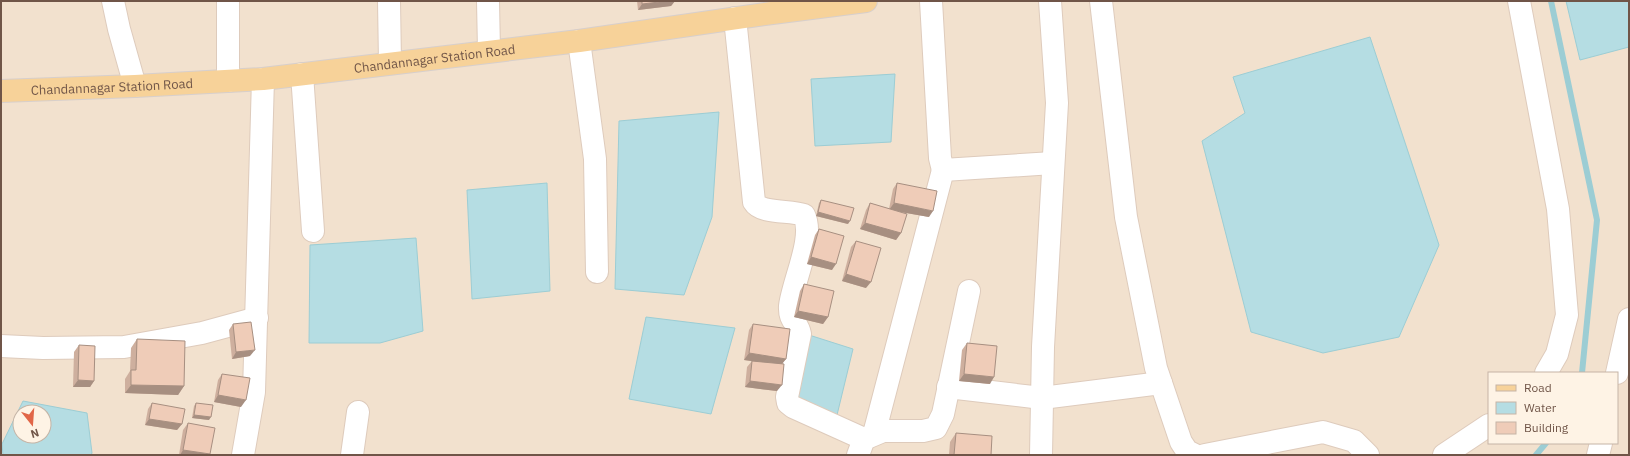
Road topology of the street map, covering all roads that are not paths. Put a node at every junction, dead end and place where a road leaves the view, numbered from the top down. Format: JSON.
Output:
{"nodes":[{"id":1,"x":113,"y":1,"type":"edge"},
{"id":2,"x":228,"y":1,"type":"edge"},
{"id":3,"x":389,"y":1,"type":"edge"},
{"id":4,"x":488,"y":1,"type":"edge"},
{"id":5,"x":866,"y":1,"type":"edge"},
{"id":6,"x":931,"y":1,"type":"edge"},
{"id":7,"x":1050,"y":1,"type":"edge"},
{"id":8,"x":1101,"y":1,"type":"edge"},
{"id":9,"x":1519,"y":1,"type":"edge"},
{"id":10,"x":825,"y":4,"type":"edge"},
{"id":11,"x":761,"y":8,"type":"edge"},
{"id":12,"x":735,"y":18,"type":"junction"},
{"id":13,"x":579,"y":41,"type":"junction"},
{"id":14,"x":489,"y":51,"type":"junction"},
{"id":15,"x":390,"y":63,"type":"junction"},
{"id":16,"x":302,"y":74,"type":"junction"},
{"id":17,"x":263,"y":79,"type":"junction"},
{"id":18,"x":228,"y":81,"type":"junction"},
{"id":19,"x":134,"y":86,"type":"junction"},
{"id":20,"x":1,"y":91,"type":"edge"},
{"id":21,"x":1054,"y":162,"type":"junction"},
{"id":22,"x":943,"y":170,"type":"junction"},
{"id":23,"x":313,"y":231,"type":"dead end"},
{"id":24,"x":598,"y":272,"type":"dead end"},
{"id":25,"x":969,"y":291,"type":"dead end"},
{"id":26,"x":257,"y":318,"type":"junction"},
{"id":27,"x":1629,"y":319,"type":"edge"},
{"id":28,"x":1,"y":346,"type":"edge"},
{"id":29,"x":1547,"y":372,"type":"edge"},
{"id":30,"x":1617,"y":372,"type":"edge"},
{"id":31,"x":1161,"y":383,"type":"junction"},
{"id":32,"x":948,"y":387,"type":"junction"},
{"id":33,"x":1042,"y":398,"type":"junction"},
{"id":34,"x":358,"y":412,"type":"dead end"},
{"id":35,"x":1488,"y":426,"type":"edge"},
{"id":36,"x":865,"y":443,"type":"edge"},
{"id":37,"x":1601,"y":444,"type":"edge"},
{"id":38,"x":243,"y":455,"type":"edge"},
{"id":39,"x":352,"y":455,"type":"edge"},
{"id":40,"x":1041,"y":455,"type":"edge"},
{"id":41,"x":1195,"y":455,"type":"edge"},
{"id":42,"x":1205,"y":455,"type":"edge"},
{"id":43,"x":1368,"y":455,"type":"edge"},
{"id":44,"x":1444,"y":455,"type":"edge"},
{"id":45,"x":1598,"y":455,"type":"edge"}],
"edges":[{"from":1,"to":19,"type":"street"},
{"from":2,"to":18,"type":"street"},
{"from":3,"to":15,"type":"street"},
{"from":4,"to":14,"type":"street"},
{"from":5,"to":10,"type":"main road","name":"Chandannagar Station Road"},
{"from":6,"to":22,"type":"street"},
{"from":7,"to":21,"type":"street"},
{"from":8,"to":31,"type":"street"},
{"from":9,"to":29,"type":"street"},
{"from":10,"to":11,"type":"main road","name":"Chandannagar Station Road"},
{"from":11,"to":12,"type":"main road","name":"Chandannagar Station Road"},
{"from":12,"to":13,"type":"main road","name":"Chandannagar Station Road"},
{"from":12,"to":36,"type":"street"},
{"from":13,"to":14,"type":"main road","name":"Chandannagar Station Road"},
{"from":13,"to":24,"type":"street"},
{"from":14,"to":15,"type":"main road","name":"Chandannagar Station Road"},
{"from":15,"to":16,"type":"main road","name":"Chandannagar Station Road"},
{"from":16,"to":17,"type":"main road","name":"Chandannagar Station Road"},
{"from":16,"to":23,"type":"street"},
{"from":17,"to":18,"type":"main road","name":"Chandannagar Station Road"},
{"from":17,"to":26,"type":"street"},
{"from":18,"to":19,"type":"main road","name":"Chandannagar Station Road"},
{"from":19,"to":20,"type":"main road","name":"Chandannagar Station Road"},
{"from":21,"to":22,"type":"street"},
{"from":21,"to":33,"type":"street"},
{"from":22,"to":36,"type":"street"},
{"from":25,"to":32,"type":"street"},
{"from":26,"to":28,"type":"street"},
{"from":26,"to":38,"type":"street"},
{"from":27,"to":30,"type":"street"},
{"from":31,"to":33,"type":"street"},
{"from":31,"to":41,"type":"street"},
{"from":32,"to":33,"type":"street"},
{"from":32,"to":36,"type":"street"},
{"from":33,"to":40,"type":"street"},
{"from":34,"to":39,"type":"street"},
{"from":35,"to":44,"type":"street"},
{"from":37,"to":45,"type":"street"},
{"from":42,"to":43,"type":"street"}]}
